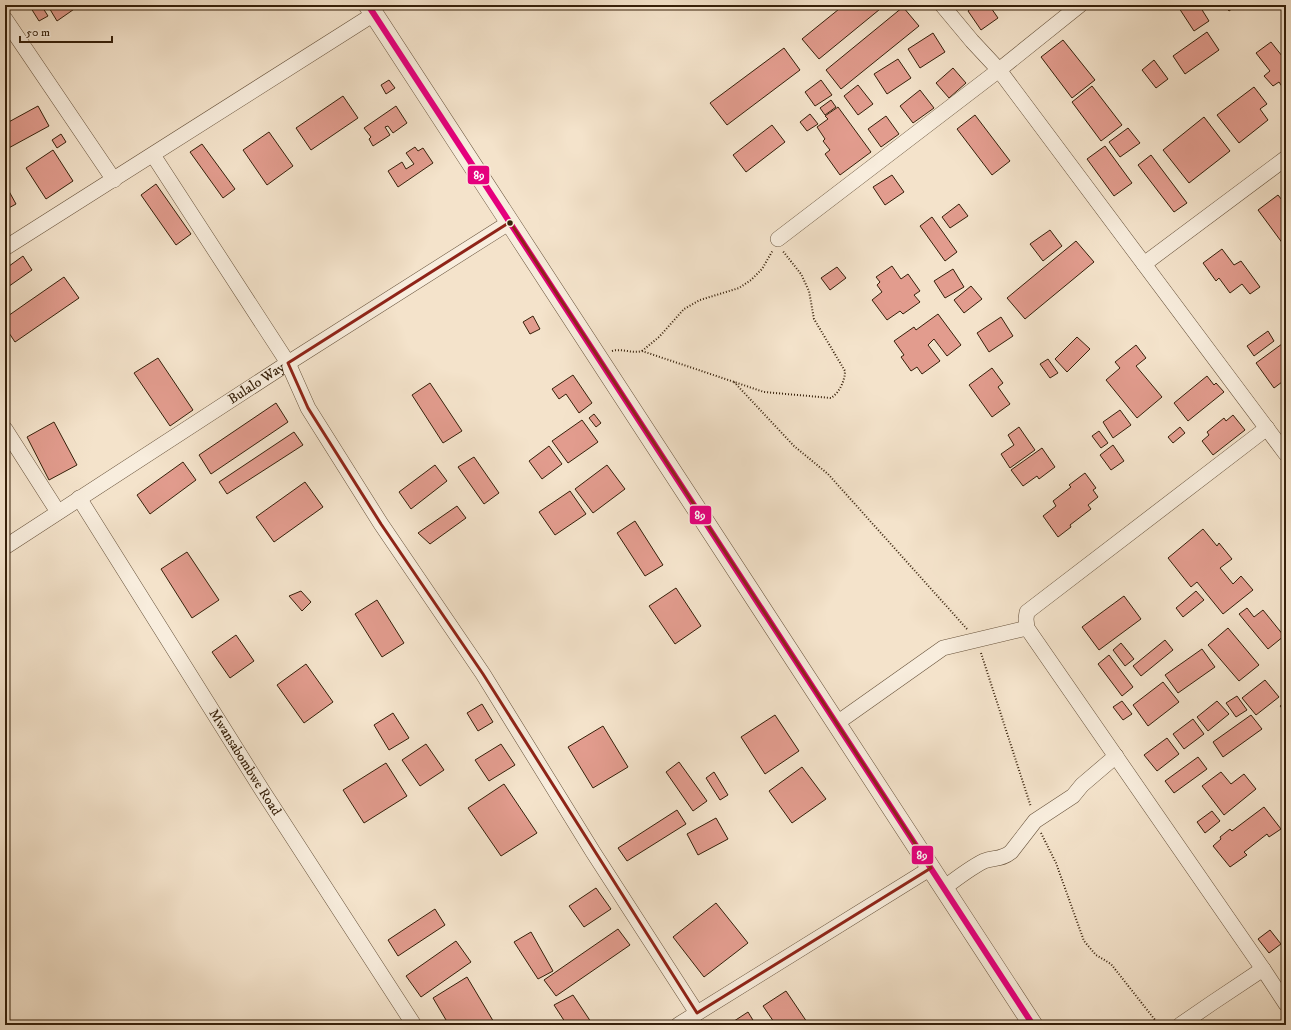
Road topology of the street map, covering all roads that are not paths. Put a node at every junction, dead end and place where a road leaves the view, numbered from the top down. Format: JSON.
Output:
{"nodes":[{"id":1,"x":942,"y":5,"type":"edge"},
{"id":2,"x":1080,"y":5,"type":"edge"},
{"id":3,"x":371,"y":9,"type":"edge"},
{"id":4,"x":5,"y":19,"type":"edge"},
{"id":5,"x":999,"y":70,"type":"junction"},
{"id":6,"x":153,"y":155,"type":"junction"},
{"id":7,"x":1286,"y":158,"type":"edge"},
{"id":8,"x":114,"y":180,"type":"junction"},
{"id":9,"x":510,"y":222,"type":"junction"},
{"id":10,"x":777,"y":242,"type":"road end"},
{"id":11,"x":5,"y":248,"type":"edge"},
{"id":12,"x":1144,"y":264,"type":"junction"},
{"id":13,"x":288,"y":363,"type":"junction"},
{"id":14,"x":5,"y":428,"type":"edge"},
{"id":15,"x":1267,"y":428,"type":"junction"},
{"id":16,"x":1285,"y":451,"type":"edge"},
{"id":17,"x":79,"y":498,"type":"junction"},
{"id":18,"x":58,"y":512,"type":"junction"},
{"id":19,"x":5,"y":547,"type":"edge"},
{"id":20,"x":1027,"y":628,"type":"junction"},
{"id":21,"x":837,"y":723,"type":"junction"},
{"id":22,"x":1116,"y":756,"type":"junction"},
{"id":23,"x":931,"y":868,"type":"junction"},
{"id":24,"x":944,"y":888,"type":"junction"},
{"id":25,"x":1263,"y":969,"type":"junction"},
{"id":26,"x":1286,"y":1004,"type":"edge"},
{"id":27,"x":697,"y":1013,"type":"junction"},
{"id":28,"x":414,"y":1025,"type":"edge"},
{"id":29,"x":678,"y":1025,"type":"edge"},
{"id":30,"x":1033,"y":1025,"type":"edge"},
{"id":31,"x":1180,"y":1025,"type":"edge"}],
"edges":[{"from":1,"to":5,"type":"street"},
{"from":2,"to":5,"type":"street"},
{"from":3,"to":6,"type":"street"},
{"from":3,"to":9,"type":"street"},
{"from":4,"to":8,"type":"street"},
{"from":5,"to":10,"type":"street"},
{"from":5,"to":12,"type":"street"},
{"from":6,"to":8,"type":"street"},
{"from":6,"to":13,"type":"street"},
{"from":7,"to":12,"type":"street"},
{"from":8,"to":11,"type":"street"},
{"from":9,"to":13,"type":"street","name":"Bulalo Way"},
{"from":9,"to":21,"type":"street"},
{"from":12,"to":15,"type":"street"},
{"from":13,"to":17,"type":"street","name":"Bulalo Way"},
{"from":13,"to":27,"type":"street"},
{"from":14,"to":18,"type":"street"},
{"from":15,"to":16,"type":"street"},
{"from":15,"to":20,"type":"street"},
{"from":17,"to":18,"type":"street","name":"Bulalo Way"},
{"from":17,"to":28,"type":"street","name":"Mwansabombwe Road"},
{"from":18,"to":19,"type":"street","name":"Bulalo Way"},
{"from":20,"to":21,"type":"street"},
{"from":20,"to":22,"type":"street"},
{"from":21,"to":23,"type":"street"},
{"from":22,"to":24,"type":"street"},
{"from":22,"to":25,"type":"street"},
{"from":23,"to":24,"type":"street"},
{"from":23,"to":27,"type":"street"},
{"from":24,"to":30,"type":"street"},
{"from":25,"to":26,"type":"street"},
{"from":25,"to":31,"type":"street"},
{"from":27,"to":29,"type":"street"}]}
